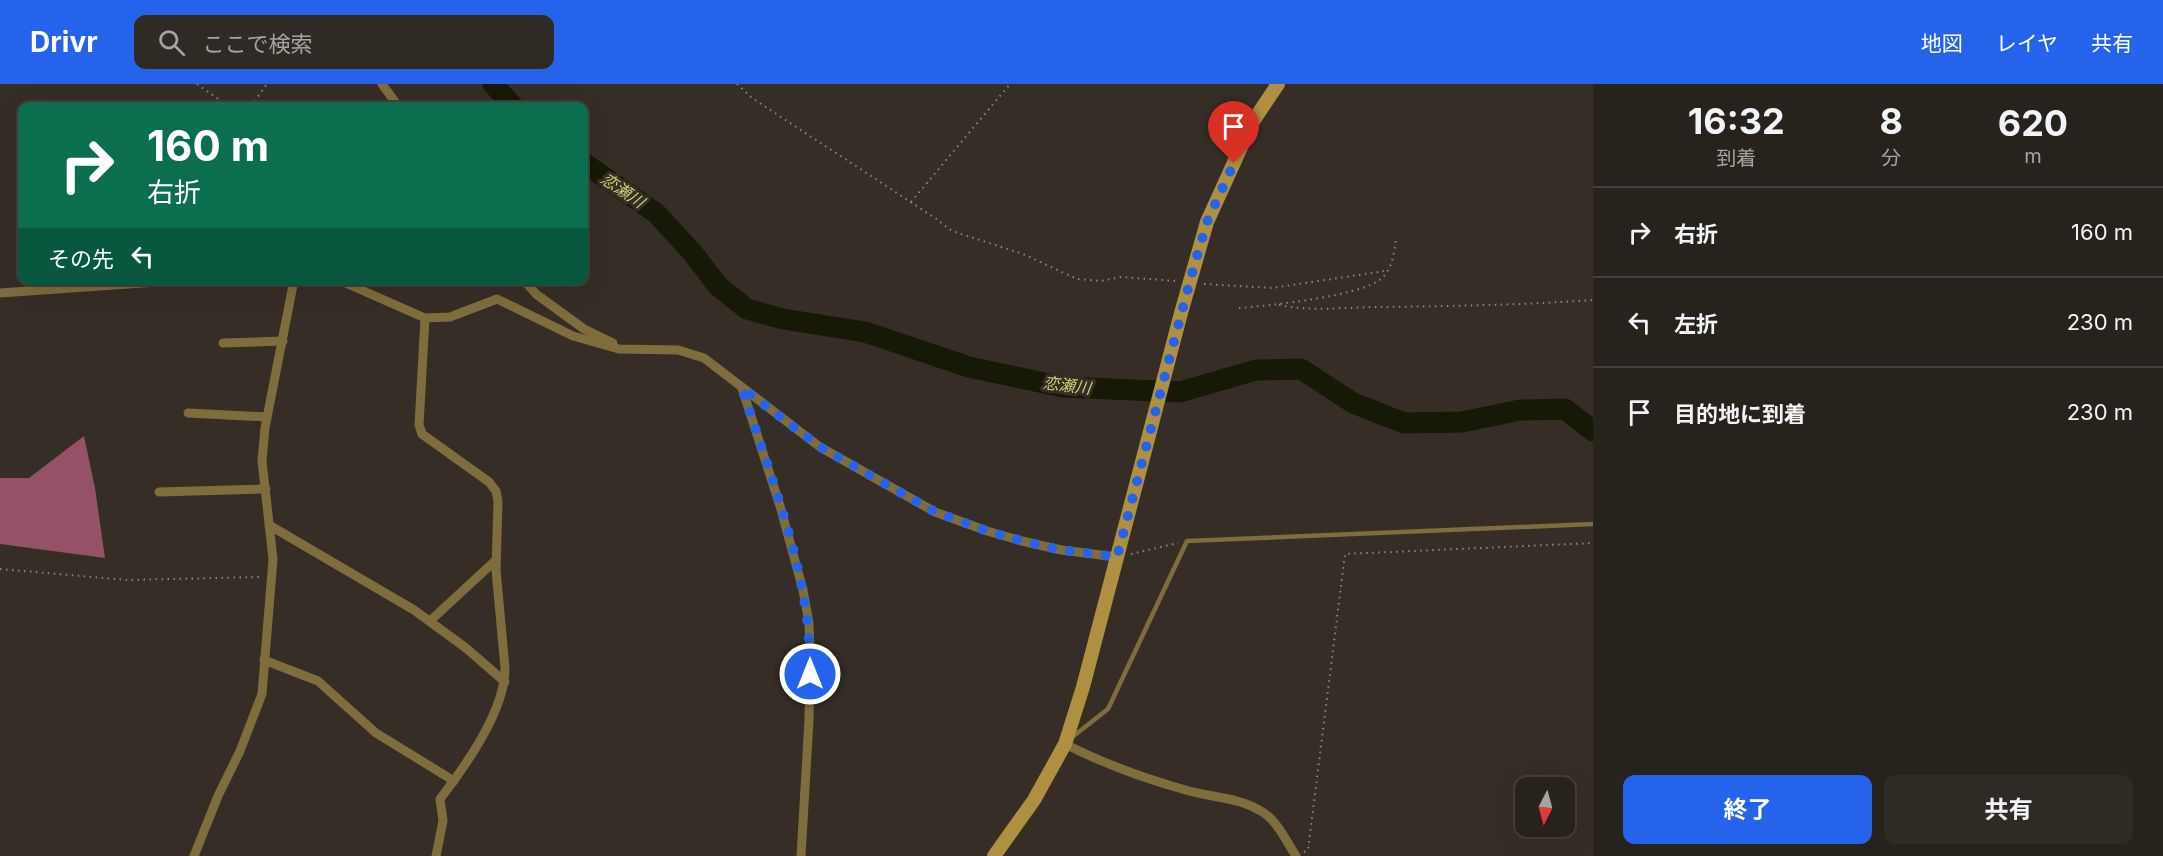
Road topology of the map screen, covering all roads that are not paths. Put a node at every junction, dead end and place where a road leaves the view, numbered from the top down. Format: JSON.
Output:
{"nodes":[{"id":1,"x":382,"y":84,"type":"edge"},
{"id":2,"x":1278,"y":84,"type":"edge"},
{"id":3,"x":395,"y":102,"type":"edge"},
{"id":4,"x":113,"y":285,"type":"edge"},
{"id":5,"x":293,"y":285,"type":"edge"},
{"id":6,"x":350,"y":285,"type":"edge"},
{"id":7,"x":528,"y":285,"type":"edge"},
{"id":8,"x":0,"y":293,"type":"edge"},
{"id":9,"x":425,"y":318,"type":"junction"},
{"id":10,"x":283,"y":341,"type":"junction"},
{"id":11,"x":223,"y":343,"type":"dead end"},
{"id":12,"x":619,"y":349,"type":"junction"},
{"id":13,"x":742,"y":388,"type":"junction"},
{"id":14,"x":188,"y":413,"type":"dead end"},
{"id":15,"x":267,"y":417,"type":"junction"},
{"id":16,"x":266,"y":489,"type":"junction"},
{"id":17,"x":159,"y":492,"type":"dead end"},
{"id":18,"x":1593,"y":524,"type":"edge"},
{"id":19,"x":269,"y":525,"type":"junction"},
{"id":20,"x":1117,"y":557,"type":"junction"},
{"id":21,"x":496,"y":560,"type":"junction"},
{"id":22,"x":430,"y":621,"type":"junction"},
{"id":23,"x":264,"y":660,"type":"junction"},
{"id":24,"x":505,"y":682,"type":"junction"},
{"id":25,"x":1065,"y":744,"type":"junction"},
{"id":26,"x":454,"y":781,"type":"junction"},
{"id":27,"x":1299,"y":854,"type":"edge"},
{"id":28,"x":194,"y":856,"type":"edge"},
{"id":29,"x":436,"y":856,"type":"edge"},
{"id":30,"x":801,"y":856,"type":"edge"},
{"id":31,"x":994,"y":856,"type":"edge"}],
"edges":[{"from":1,"to":3,"type":"street"},
{"from":2,"to":20,"type":"street"},
{"from":4,"to":8,"type":"street"},
{"from":5,"to":10,"type":"street"},
{"from":6,"to":9,"type":"street"},
{"from":7,"to":12,"type":"street"},
{"from":9,"to":12,"type":"street"},
{"from":9,"to":21,"type":"street"},
{"from":10,"to":11,"type":"street"},
{"from":10,"to":15,"type":"street"},
{"from":12,"to":13,"type":"street"},
{"from":13,"to":20,"type":"street"},
{"from":13,"to":30,"type":"street"},
{"from":14,"to":15,"type":"street"},
{"from":15,"to":16,"type":"street"},
{"from":16,"to":17,"type":"street"},
{"from":16,"to":19,"type":"street"},
{"from":18,"to":25,"type":"lane"},
{"from":19,"to":22,"type":"street"},
{"from":19,"to":23,"type":"street"},
{"from":20,"to":25,"type":"street"},
{"from":21,"to":22,"type":"street"},
{"from":21,"to":24,"type":"street"},
{"from":22,"to":24,"type":"street"},
{"from":23,"to":26,"type":"street"},
{"from":23,"to":28,"type":"street"},
{"from":24,"to":26,"type":"street"},
{"from":25,"to":27,"type":"street"},
{"from":25,"to":31,"type":"street"},
{"from":26,"to":29,"type":"street"}]}
